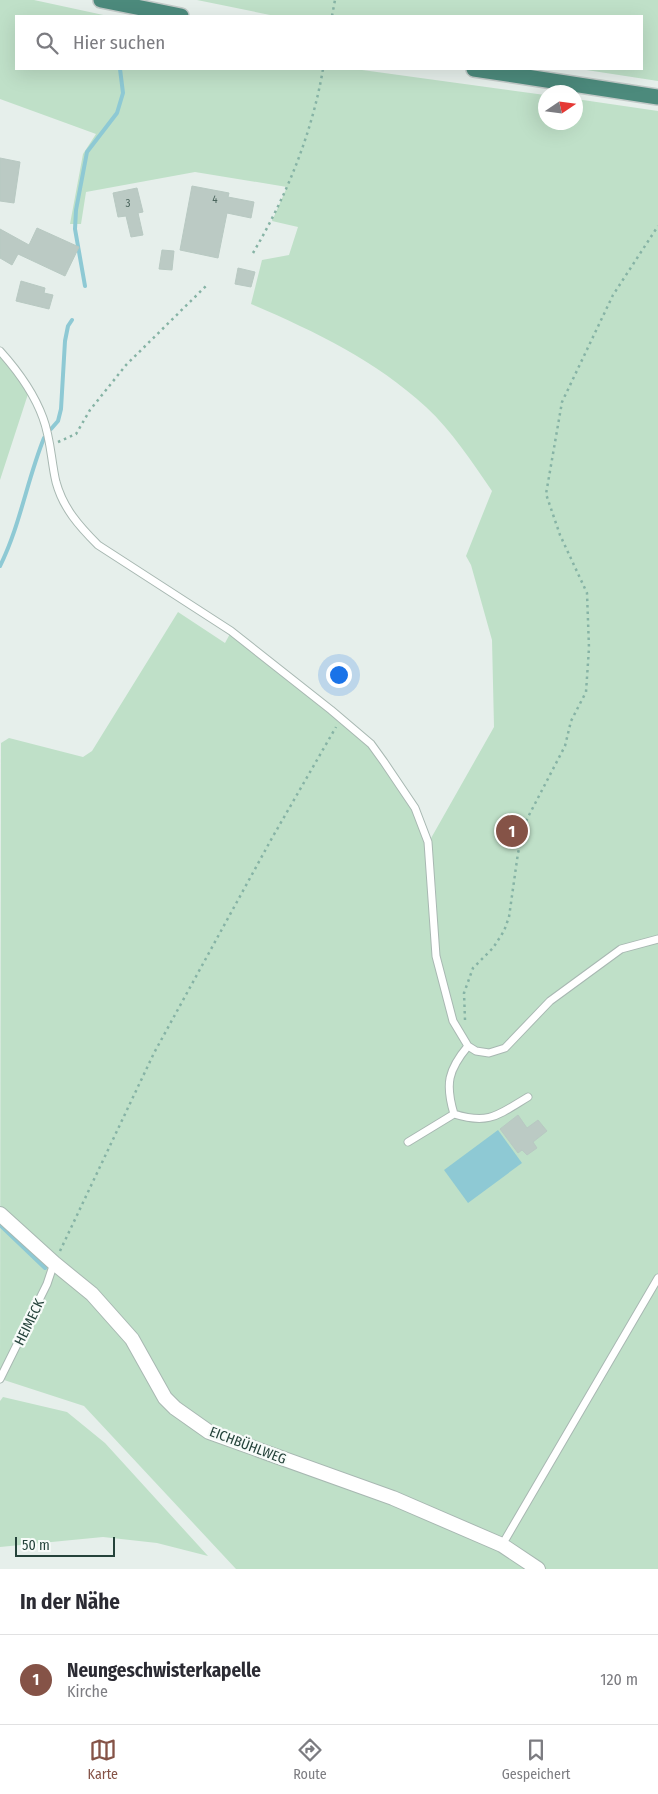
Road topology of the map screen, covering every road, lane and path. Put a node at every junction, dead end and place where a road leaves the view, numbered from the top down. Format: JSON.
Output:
{"nodes":[{"id":1,"x":101,"y":0,"type":"edge"},
{"id":2,"x":335,"y":0,"type":"edge"},
{"id":3,"x":176,"y":15,"type":"edge"},
{"id":4,"x":332,"y":15,"type":"edge"},
{"id":5,"x":323,"y":70,"type":"edge"},
{"id":6,"x":481,"y":70,"type":"edge"},
{"id":7,"x":658,"y":97,"type":"edge"},
{"id":8,"x":658,"y":226,"type":"edge"},
{"id":9,"x":253,"y":253,"type":"dead end"},
{"id":10,"x":207,"y":285,"type":"dead end"},
{"id":11,"x":0,"y":351,"type":"edge"},
{"id":12,"x":51,"y":445,"type":"junction"},
{"id":13,"x":341,"y":719,"type":"junction"},
{"id":14,"x":658,"y":938,"type":"edge"},
{"id":15,"x":467,"y":1024,"type":"dead end"},
{"id":16,"x":468,"y":1046,"type":"junction"},
{"id":17,"x":528,"y":1097,"type":"dead end"},
{"id":18,"x":454,"y":1114,"type":"junction"},
{"id":19,"x":408,"y":1142,"type":"dead end"},
{"id":20,"x":0,"y":1214,"type":"edge"},
{"id":21,"x":54,"y":1263,"type":"junction"},
{"id":22,"x":658,"y":1278,"type":"edge"},
{"id":23,"x":0,"y":1379,"type":"edge"},
{"id":24,"x":502,"y":1545,"type":"junction"},
{"id":25,"x":538,"y":1569,"type":"edge"}],
"edges":[{"from":1,"to":3,"type":"highway"},
{"from":2,"to":4,"type":"path"},
{"from":5,"to":9,"type":"path"},
{"from":6,"to":7,"type":"highway"},
{"from":8,"to":15,"type":"path"},
{"from":10,"to":12,"type":"path"},
{"from":11,"to":12,"type":"lane"},
{"from":12,"to":13,"type":"lane"},
{"from":13,"to":16,"type":"lane"},
{"from":13,"to":21,"type":"path"},
{"from":14,"to":16,"type":"lane"},
{"from":16,"to":18,"type":"lane"},
{"from":17,"to":18,"type":"lane"},
{"from":18,"to":19,"type":"lane"},
{"from":20,"to":21,"type":"street","name":"EICHBÜHLWEG"},
{"from":21,"to":23,"type":"lane","name":"HEIMECK"},
{"from":21,"to":24,"type":"street","name":"EICHBÜHLWEG"},
{"from":22,"to":24,"type":"lane"},
{"from":24,"to":25,"type":"street","name":"EICHBÜHLWEG"}]}
